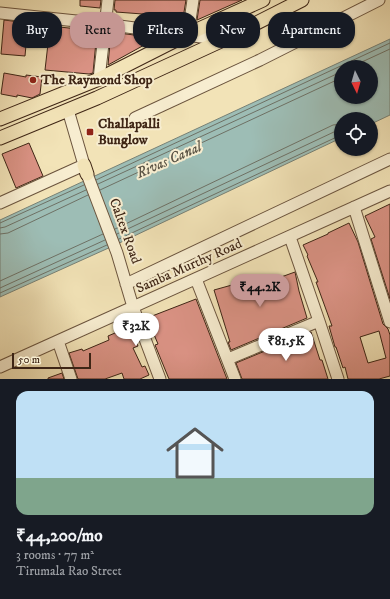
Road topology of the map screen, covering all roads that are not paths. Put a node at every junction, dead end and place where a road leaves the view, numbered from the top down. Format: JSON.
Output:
{"nodes":[{"id":1,"x":108,"y":0,"type":"edge"},
{"id":2,"x":193,"y":0,"type":"edge"},
{"id":3,"x":263,"y":0,"type":"edge"},
{"id":4,"x":302,"y":0,"type":"edge"},
{"id":5,"x":379,"y":0,"type":"edge"},
{"id":6,"x":286,"y":4,"type":"edge"},
{"id":7,"x":106,"y":12,"type":"edge"},
{"id":8,"x":191,"y":12,"type":"edge"},
{"id":9,"x":0,"y":13,"type":"edge"},
{"id":10,"x":260,"y":19,"type":"edge"},
{"id":11,"x":70,"y":20,"type":"edge"},
{"id":12,"x":198,"y":29,"type":"edge"},
{"id":13,"x":102,"y":48,"type":"edge"},
{"id":14,"x":160,"y":48,"type":"edge"},
{"id":15,"x":206,"y":48,"type":"edge"},
{"id":16,"x":99,"y":79,"type":"junction"},
{"id":17,"x":63,"y":94,"type":"junction"},
{"id":18,"x":68,"y":110,"type":"junction"},
{"id":19,"x":135,"y":118,"type":"dead end"},
{"id":20,"x":0,"y":119,"type":"edge"},
{"id":21,"x":0,"y":138,"type":"edge"},
{"id":22,"x":390,"y":159,"type":"edge"},
{"id":23,"x":85,"y":170,"type":"junction"},
{"id":24,"x":390,"y":191,"type":"edge"},
{"id":25,"x":0,"y":202,"type":"edge"},
{"id":26,"x":354,"y":207,"type":"junction"},
{"id":27,"x":290,"y":236,"type":"junction"},
{"id":28,"x":196,"y":279,"type":"junction"},
{"id":29,"x":126,"y":284,"type":"junction"},
{"id":30,"x":133,"y":308,"type":"junction"},
{"id":31,"x":319,"y":321,"type":"junction"},
{"id":32,"x":390,"y":322,"type":"edge"},
{"id":33,"x":58,"y":341,"type":"junction"},
{"id":34,"x":228,"y":359,"type":"junction"},
{"id":35,"x":0,"y":367,"type":"edge"},
{"id":36,"x":71,"y":379,"type":"edge"},
{"id":37,"x":160,"y":379,"type":"edge"},
{"id":38,"x":235,"y":379,"type":"edge"},
{"id":39,"x":338,"y":379,"type":"edge"}],
"edges":[{"from":1,"to":7,"type":"street"},
{"from":2,"to":8,"type":"street"},
{"from":3,"to":12,"type":"main road"},
{"from":4,"to":6,"type":"main road"},
{"from":5,"to":19,"type":"street"},
{"from":6,"to":10,"type":"main road"},
{"from":9,"to":11,"type":"street"},
{"from":13,"to":16,"type":"street"},
{"from":14,"to":16,"type":"main road"},
{"from":15,"to":18,"type":"main road"},
{"from":16,"to":17,"type":"main road"},
{"from":17,"to":18,"type":"main road","name":"Caltex Road"},
{"from":17,"to":20,"type":"main road"},
{"from":18,"to":21,"type":"main road"},
{"from":18,"to":23,"type":"street","name":"Caltex Road"},
{"from":22,"to":29,"type":"street"},
{"from":23,"to":25,"type":"street"},
{"from":23,"to":29,"type":"street","name":"Caltex Road"},
{"from":24,"to":26,"type":"street","name":"Samba Murthy Road"},
{"from":26,"to":27,"type":"street","name":"Samba Murthy Road"},
{"from":26,"to":32,"type":"street"},
{"from":27,"to":28,"type":"street","name":"Samba Murthy Road"},
{"from":27,"to":31,"type":"street"},
{"from":28,"to":30,"type":"street","name":"Samba Murthy Road"},
{"from":28,"to":34,"type":"street"},
{"from":29,"to":30,"type":"street","name":"Caltex Road"},
{"from":30,"to":33,"type":"street","name":"Samba Murthy Road"},
{"from":30,"to":37,"type":"street","name":"Caltex Road"},
{"from":31,"to":34,"type":"street"},
{"from":31,"to":39,"type":"street"},
{"from":33,"to":35,"type":"street","name":"Samba Murthy Road"},
{"from":33,"to":36,"type":"street"},
{"from":34,"to":38,"type":"street"}]}
